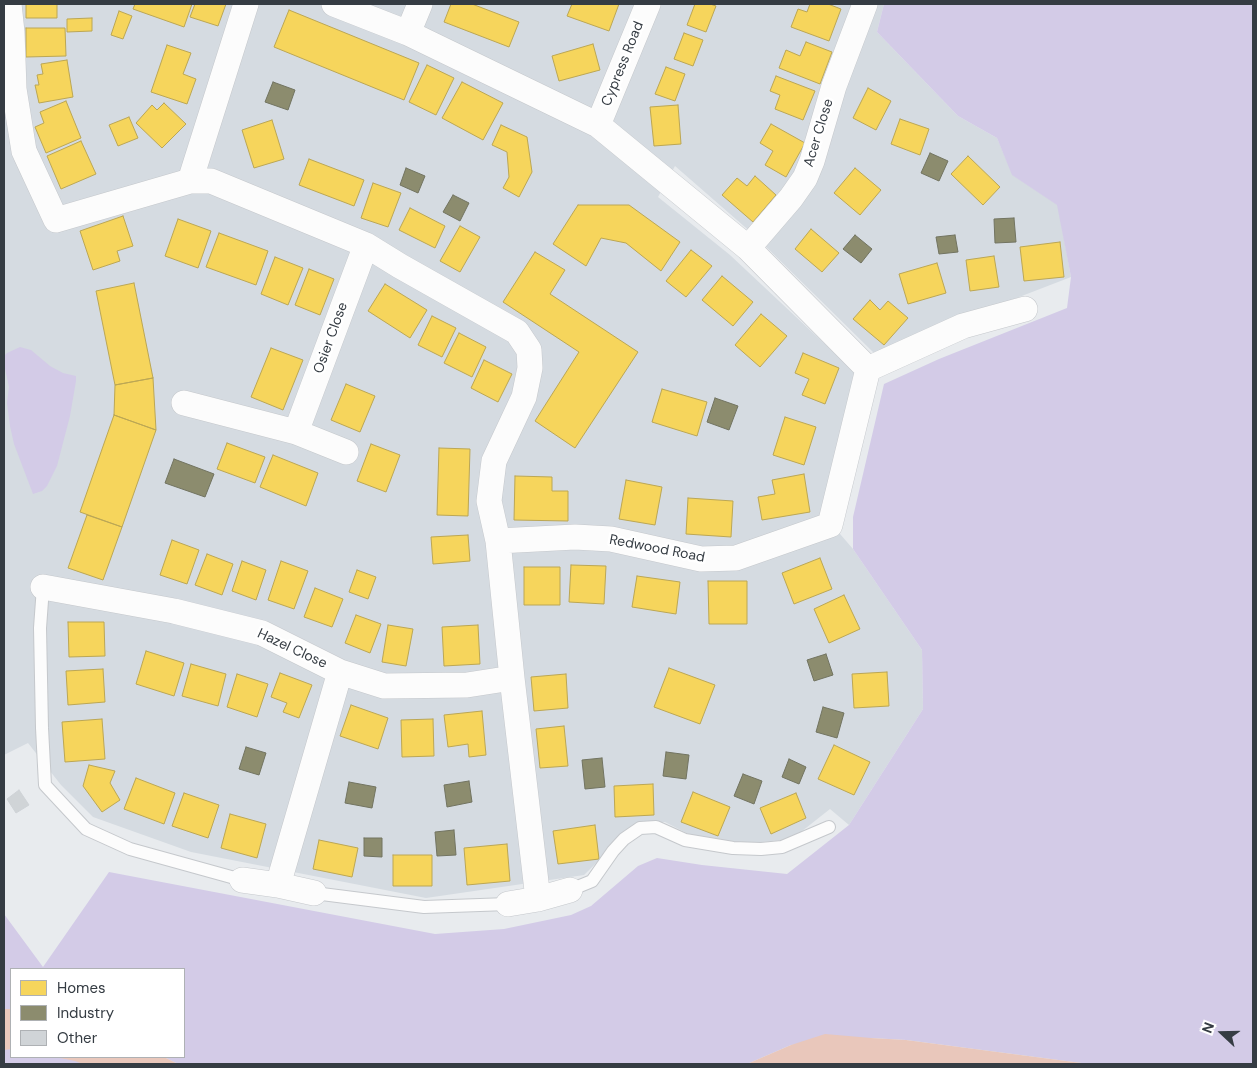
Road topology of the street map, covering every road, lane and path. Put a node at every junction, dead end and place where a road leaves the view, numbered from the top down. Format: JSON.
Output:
{"nodes":[{"id":1,"x":9,"y":4,"type":"edge"},
{"id":2,"x":246,"y":4,"type":"edge"},
{"id":3,"x":334,"y":4,"type":"edge"},
{"id":4,"x":420,"y":4,"type":"edge"},
{"id":5,"x":648,"y":4,"type":"edge"},
{"id":6,"x":865,"y":4,"type":"edge"},
{"id":7,"x":408,"y":33,"type":"junction"},
{"id":8,"x":598,"y":125,"type":"junction"},
{"id":9,"x":190,"y":182,"type":"junction"},
{"id":10,"x":366,"y":245,"type":"junction"},
{"id":11,"x":748,"y":248,"type":"junction"},
{"id":12,"x":1025,"y":309,"type":"dead end"},
{"id":13,"x":868,"y":369,"type":"junction"},
{"id":14,"x":184,"y":403,"type":"dead end"},
{"id":15,"x":296,"y":432,"type":"junction"},
{"id":16,"x":346,"y":452,"type":"dead end"},
{"id":17,"x":498,"y":541,"type":"junction"},
{"id":18,"x":43,"y":587,"type":"joint"},
{"id":19,"x":340,"y":672,"type":"junction"},
{"id":20,"x":512,"y":678,"type":"junction"},
{"id":21,"x":829,"y":827,"type":"dead end"},
{"id":22,"x":242,"y":880,"type":"joint"},
{"id":23,"x":278,"y":885,"type":"junction"},
{"id":24,"x":570,"y":890,"type":"joint"},
{"id":25,"x":314,"y":893,"type":"joint"},
{"id":26,"x":538,"y":899,"type":"junction"},
{"id":27,"x":508,"y":904,"type":"joint"}],
"edges":[{"from":1,"to":9,"type":"street"},
{"from":2,"to":9,"type":"street"},
{"from":3,"to":7,"type":"street"},
{"from":4,"to":7,"type":"street"},
{"from":5,"to":8,"type":"street","name":"Cypress Road"},
{"from":6,"to":11,"type":"street","name":"Acer Close"},
{"from":7,"to":8,"type":"street"},
{"from":8,"to":11,"type":"street"},
{"from":9,"to":10,"type":"street"},
{"from":10,"to":15,"type":"street","name":"Osier Close"},
{"from":10,"to":17,"type":"street"},
{"from":11,"to":13,"type":"street"},
{"from":12,"to":13,"type":"street"},
{"from":13,"to":17,"type":"street","name":"Redwood Road"},
{"from":14,"to":15,"type":"street"},
{"from":15,"to":16,"type":"street"},
{"from":17,"to":20,"type":"street"},
{"from":18,"to":19,"type":"street","name":"Hazel Close"},
{"from":18,"to":22,"type":"lane"},
{"from":19,"to":20,"type":"street","name":"Hazel Close"},
{"from":19,"to":23,"type":"street"},
{"from":20,"to":26,"type":"street"},
{"from":21,"to":24,"type":"lane"},
{"from":22,"to":23,"type":"street"},
{"from":23,"to":25,"type":"street"},
{"from":24,"to":26,"type":"street"},
{"from":25,"to":27,"type":"lane"},
{"from":26,"to":27,"type":"street"}]}
